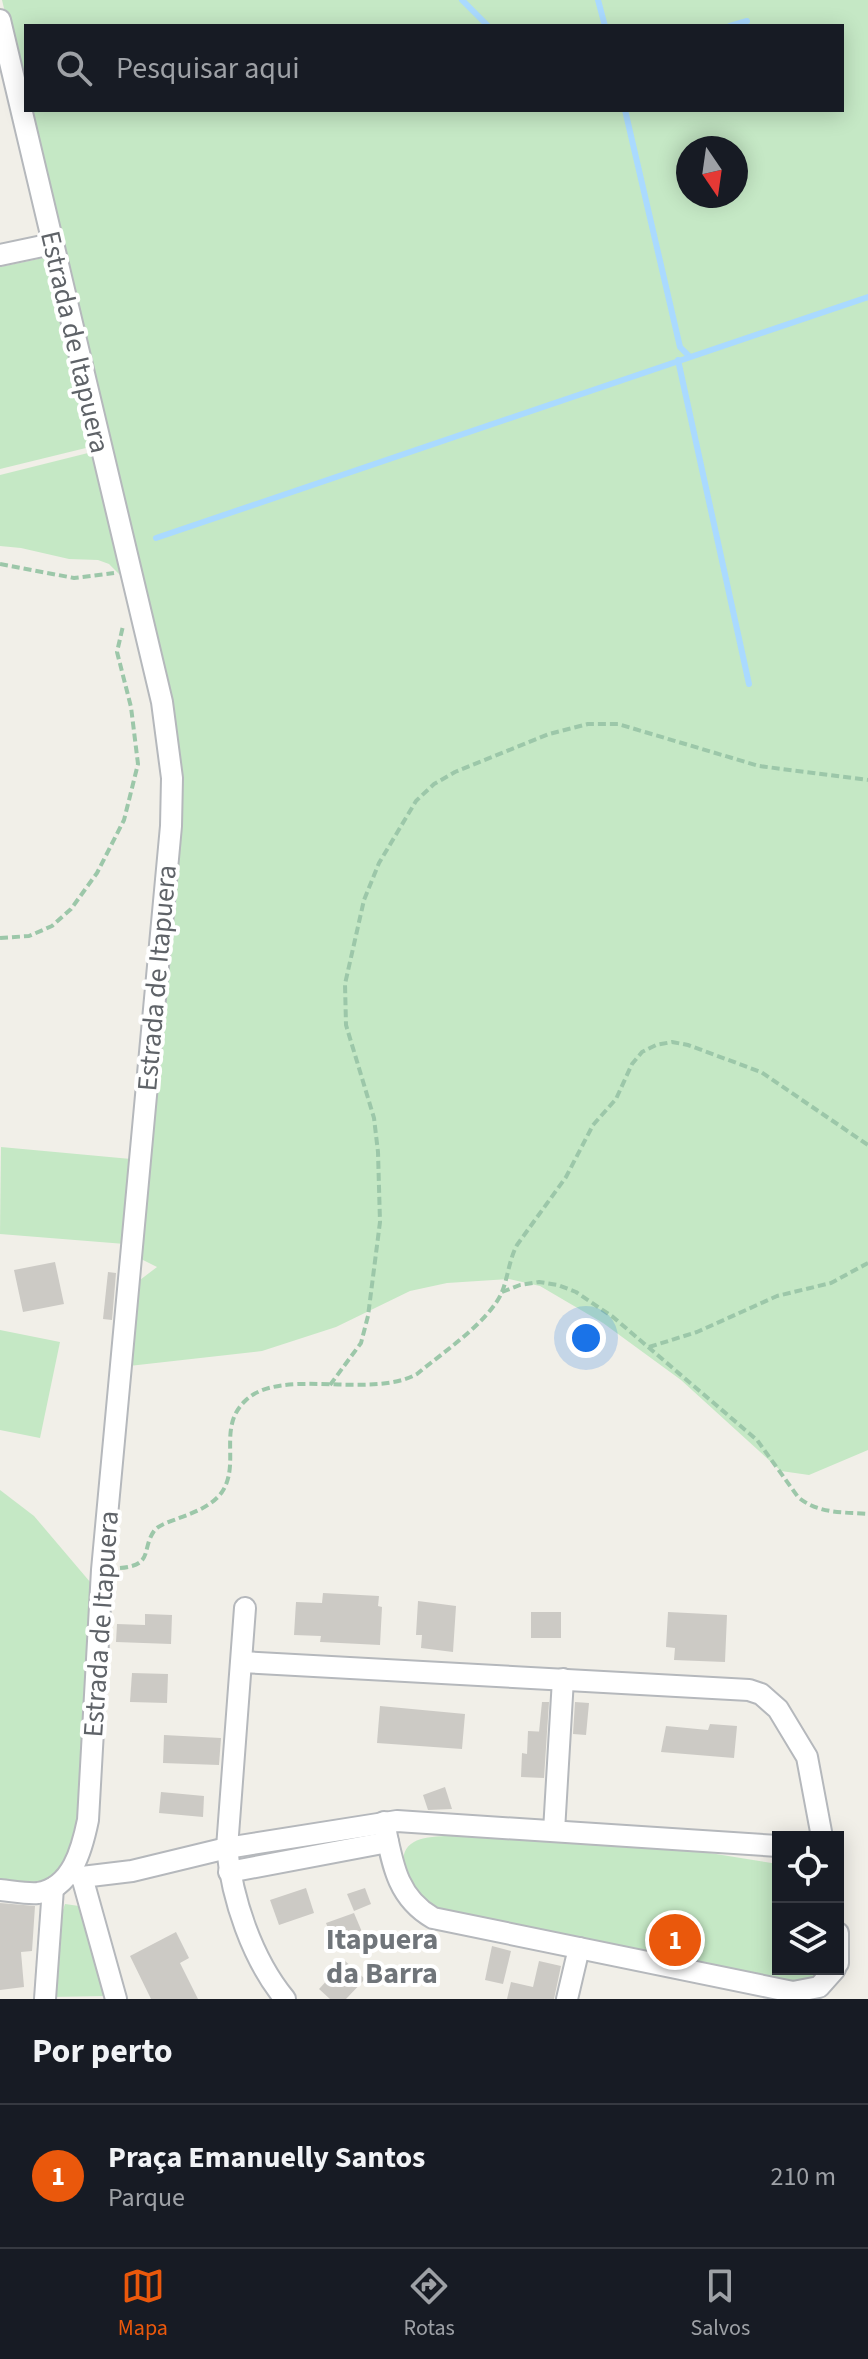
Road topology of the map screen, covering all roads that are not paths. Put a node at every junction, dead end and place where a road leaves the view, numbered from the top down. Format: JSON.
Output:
{"nodes":[{"id":1,"x":0,"y":20,"type":"edge"},
{"id":2,"x":52,"y":244,"type":"junction"},
{"id":3,"x":0,"y":255,"type":"edge"},
{"id":4,"x":245,"y":1608,"type":"dead end"},
{"id":5,"x":242,"y":1662,"type":"junction"},
{"id":6,"x":563,"y":1679,"type":"junction"},
{"id":7,"x":554,"y":1831,"type":"junction"},
{"id":8,"x":821,"y":1831,"type":"edge"},
{"id":9,"x":386,"y":1832,"type":"junction"},
{"id":10,"x":772,"y":1846,"type":"edge"},
{"id":11,"x":227,"y":1848,"type":"junction"},
{"id":12,"x":229,"y":1872,"type":"junction"},
{"id":13,"x":76,"y":1875,"type":"junction"},
{"id":14,"x":53,"y":1888,"type":"junction"},
{"id":15,"x":0,"y":1890,"type":"edge"},
{"id":16,"x":579,"y":1948,"type":"junction"},
{"id":17,"x":830,"y":1975,"type":"edge"},
{"id":18,"x":45,"y":1999,"type":"edge"},
{"id":19,"x":116,"y":1999,"type":"edge"},
{"id":20,"x":285,"y":1999,"type":"edge"},
{"id":21,"x":567,"y":1999,"type":"edge"}],
"edges":[{"from":1,"to":2,"type":"street","name":"Estrada de Itapuera"},
{"from":2,"to":3,"type":"street"},
{"from":2,"to":13,"type":"street","name":"Estrada de Itapuera"},
{"from":4,"to":5,"type":"street"},
{"from":5,"to":6,"type":"street"},
{"from":5,"to":11,"type":"street"},
{"from":6,"to":7,"type":"street"},
{"from":6,"to":8,"type":"street"},
{"from":7,"to":9,"type":"street"},
{"from":7,"to":10,"type":"street"},
{"from":9,"to":11,"type":"street"},
{"from":9,"to":12,"type":"street"},
{"from":9,"to":16,"type":"street"},
{"from":11,"to":12,"type":"street"},
{"from":11,"to":13,"type":"street"},
{"from":12,"to":20,"type":"street"},
{"from":13,"to":14,"type":"street","name":"Estrada de Itapuera"},
{"from":13,"to":19,"type":"street"},
{"from":14,"to":15,"type":"street"},
{"from":14,"to":18,"type":"street"},
{"from":16,"to":17,"type":"street"},
{"from":16,"to":21,"type":"street"}]}
